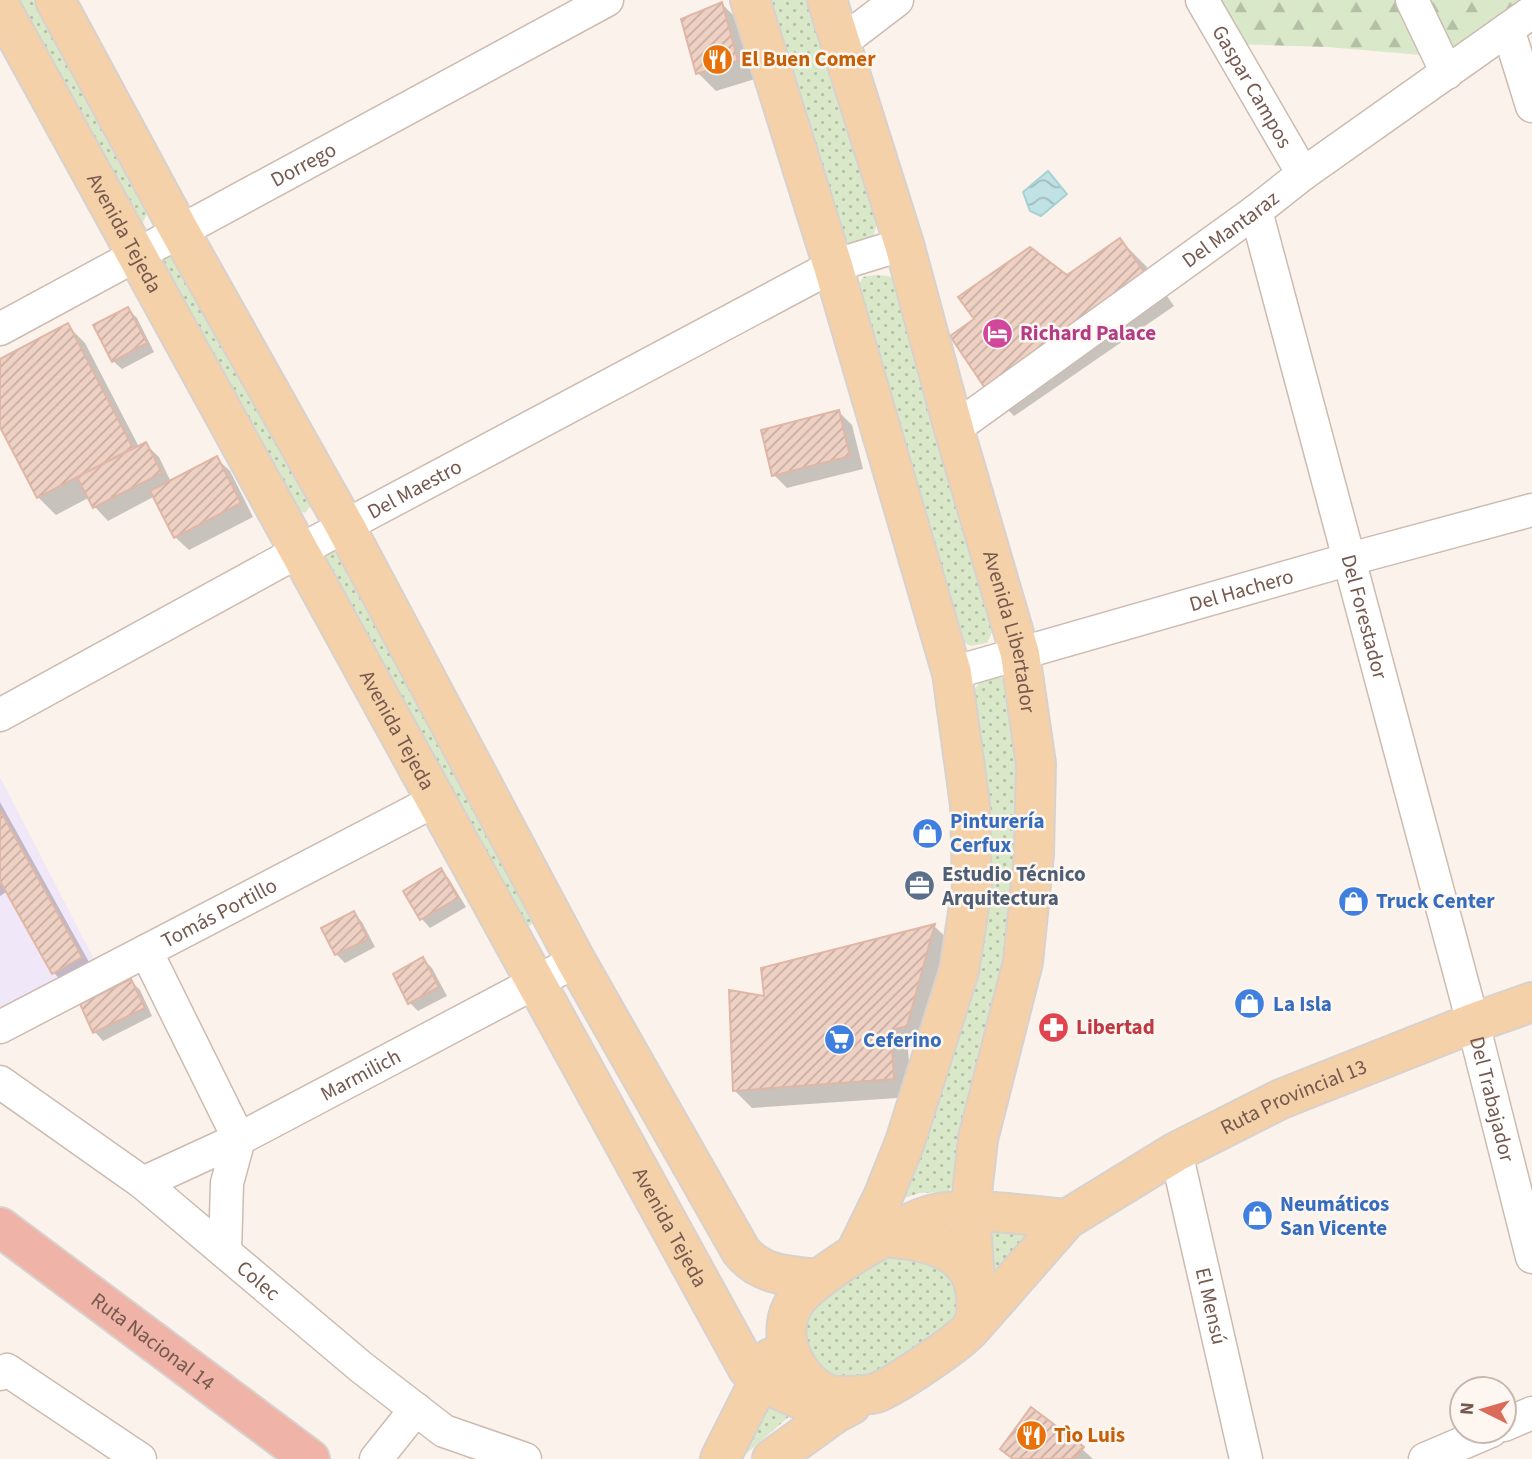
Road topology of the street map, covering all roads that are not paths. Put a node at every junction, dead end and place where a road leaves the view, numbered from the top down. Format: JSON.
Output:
{"nodes":[{"id":1,"x":55,"y":0,"type":"edge"},
{"id":2,"x":607,"y":0,"type":"edge"},
{"id":3,"x":750,"y":0,"type":"edge"},
{"id":4,"x":827,"y":0,"type":"edge"},
{"id":5,"x":897,"y":0,"type":"edge"},
{"id":6,"x":1202,"y":0,"type":"edge"},
{"id":7,"x":1412,"y":0,"type":"edge"},
{"id":8,"x":0,"y":6,"type":"edge"},
{"id":9,"x":1520,"y":20,"type":"edge"},
{"id":10,"x":842,"y":42,"type":"junction"},
{"id":11,"x":1447,"y":73,"type":"junction"},
{"id":12,"x":1532,"y":106,"type":"edge"},
{"id":13,"x":1303,"y":174,"type":"junction"},
{"id":14,"x":1256,"y":211,"type":"junction"},
{"id":15,"x":179,"y":230,"type":"junction"},
{"id":16,"x":904,"y":244,"type":"junction"},
{"id":17,"x":136,"y":253,"type":"junction"},
{"id":18,"x":833,"y":266,"type":"junction"},
{"id":19,"x":0,"y":329,"type":"edge"},
{"id":20,"x":954,"y":429,"type":"junction"},
{"id":21,"x":1532,"y":510,"type":"edge"},
{"id":22,"x":345,"y":526,"type":"junction"},
{"id":23,"x":300,"y":551,"type":"junction"},
{"id":24,"x":1350,"y":559,"type":"junction"},
{"id":25,"x":1020,"y":654,"type":"junction"},
{"id":26,"x":953,"y":673,"type":"junction"},
{"id":27,"x":0,"y":715,"type":"edge"},
{"id":28,"x":436,"y":800,"type":"junction"},
{"id":29,"x":146,"y":951,"type":"junction"},
{"id":30,"x":576,"y":961,"type":"junction"},
{"id":31,"x":536,"y":982,"type":"junction"},
{"id":32,"x":1532,"y":1002,"type":"edge"},
{"id":33,"x":1473,"y":1023,"type":"junction"},
{"id":34,"x":0,"y":1027,"type":"edge"},
{"id":35,"x":0,"y":1082,"type":"edge"},
{"id":36,"x":239,"y":1139,"type":"junction"},
{"id":37,"x":1176,"y":1152,"type":"junction"},
{"id":38,"x":144,"y":1183,"type":"junction"},
{"id":39,"x":970,"y":1212,"type":"junction"},
{"id":40,"x":1067,"y":1219,"type":"junction"},
{"id":41,"x":0,"y":1227,"type":"edge"},
{"id":42,"x":870,"y":1245,"type":"junction"},
{"id":43,"x":225,"y":1252,"type":"junction"},
{"id":44,"x":1532,"y":1257,"type":"edge"},
{"id":45,"x":819,"y":1279,"type":"junction"},
{"id":46,"x":975,"y":1280,"type":"junction"},
{"id":47,"x":787,"y":1321,"type":"junction"},
{"id":48,"x":974,"y":1325,"type":"junction"},
{"id":49,"x":0,"y":1374,"type":"edge"},
{"id":50,"x":761,"y":1382,"type":"junction"},
{"id":51,"x":876,"y":1393,"type":"junction"},
{"id":52,"x":416,"y":1409,"type":"junction"},
{"id":53,"x":834,"y":1414,"type":"junction"},
{"id":54,"x":1458,"y":1445,"type":"edge"},
{"id":55,"x":310,"y":1458,"type":"edge"},
{"id":56,"x":140,"y":1459,"type":"edge"},
{"id":57,"x":376,"y":1459,"type":"edge"},
{"id":58,"x":525,"y":1459,"type":"edge"},
{"id":59,"x":720,"y":1459,"type":"edge"},
{"id":60,"x":772,"y":1459,"type":"edge"},
{"id":61,"x":1246,"y":1459,"type":"edge"},
{"id":62,"x":1425,"y":1459,"type":"edge"}],
"edges":[{"from":1,"to":15,"type":"main road"},
{"from":2,"to":15,"type":"street","name":"Dorrego"},
{"from":3,"to":18,"type":"main road"},
{"from":4,"to":10,"type":"main road","name":"Avenida Libertador"},
{"from":5,"to":10,"type":"street"},
{"from":6,"to":13,"type":"street","name":"Gaspar Campos"},
{"from":7,"to":11,"type":"street"},
{"from":8,"to":17,"type":"main road","name":"Avenida Tejeda"},
{"from":9,"to":11,"type":"street","name":"Del Mantaraz"},
{"from":9,"to":12,"type":"street"},
{"from":10,"to":16,"type":"main road","name":"Avenida Libertador"},
{"from":11,"to":13,"type":"street","name":"Del Mantaraz"},
{"from":13,"to":14,"type":"street","name":"Del Mantaraz"},
{"from":14,"to":20,"type":"street","name":"Del Mantaraz"},
{"from":14,"to":24,"type":"street","name":"Del Forestador"},
{"from":15,"to":17,"type":"street","name":"Dorrego"},
{"from":15,"to":22,"type":"main road"},
{"from":16,"to":18,"type":"street","name":"Del Maestro"},
{"from":16,"to":20,"type":"main road","name":"Avenida Libertador"},
{"from":17,"to":19,"type":"street","name":"Dorrego"},
{"from":17,"to":23,"type":"main road","name":"Avenida Tejeda"},
{"from":18,"to":22,"type":"street","name":"Del Maestro"},
{"from":18,"to":26,"type":"main road"},
{"from":20,"to":25,"type":"main road","name":"Avenida Libertador"},
{"from":21,"to":24,"type":"street","name":"Del Hachero"},
{"from":22,"to":23,"type":"street","name":"Del Maestro"},
{"from":22,"to":30,"type":"main road"},
{"from":23,"to":27,"type":"street","name":"Del Maestro"},
{"from":23,"to":28,"type":"main road","name":"Avenida Tejeda"},
{"from":24,"to":25,"type":"street","name":"Del Hachero"},
{"from":24,"to":33,"type":"street","name":"Del Forestador"},
{"from":25,"to":26,"type":"street","name":"Del Hachero"},
{"from":25,"to":39,"type":"main road","name":"Avenida Libertador"},
{"from":26,"to":42,"type":"main road"},
{"from":28,"to":29,"type":"street","name":"Tomás Portillo"},
{"from":28,"to":31,"type":"main road","name":"Avenida Tejeda"},
{"from":29,"to":34,"type":"street","name":"Tomás Portillo"},
{"from":29,"to":36,"type":"street"},
{"from":30,"to":31,"type":"street","name":"Marmilich"},
{"from":30,"to":45,"type":"main road"},
{"from":31,"to":36,"type":"street","name":"Marmilich"},
{"from":31,"to":50,"type":"main road","name":"Avenida Tejeda"},
{"from":32,"to":33,"type":"main road","name":"Ruta Provincial 13"},
{"from":33,"to":37,"type":"main road","name":"Ruta Provincial 13"},
{"from":33,"to":44,"type":"street","name":"Del Trabajador"},
{"from":35,"to":38,"type":"street","name":"Colec"},
{"from":36,"to":38,"type":"street","name":"Marmilich"},
{"from":36,"to":43,"type":"street"},
{"from":37,"to":40,"type":"main road","name":"Ruta Provincial 13"},
{"from":37,"to":61,"type":"street","name":"El Mensú"},
{"from":38,"to":43,"type":"street","name":"Colec"},
{"from":39,"to":40,"type":"main road"},
{"from":39,"to":42,"type":"main road"},
{"from":39,"to":46,"type":"main road","name":"Avenida Libertador"},
{"from":40,"to":48,"type":"main road","name":"Ruta Provincial 13"},
{"from":41,"to":55,"type":"highway","name":"Ruta Nacional 14"},
{"from":42,"to":45,"type":"main road"},
{"from":42,"to":46,"type":"main road"},
{"from":43,"to":52,"type":"street","name":"Colec"},
{"from":45,"to":47,"type":"main road"},
{"from":46,"to":48,"type":"main road"},
{"from":47,"to":50,"type":"main road"},
{"from":47,"to":51,"type":"main road"},
{"from":48,"to":51,"type":"main road"},
{"from":49,"to":56,"type":"street"},
{"from":50,"to":53,"type":"main road","name":"Avenida Tejeda"},
{"from":50,"to":59,"type":"main road"},
{"from":51,"to":53,"type":"main road"},
{"from":52,"to":57,"type":"street"},
{"from":52,"to":58,"type":"street","name":"Colec"},
{"from":53,"to":60,"type":"main road"},
{"from":54,"to":62,"type":"street"}]}
